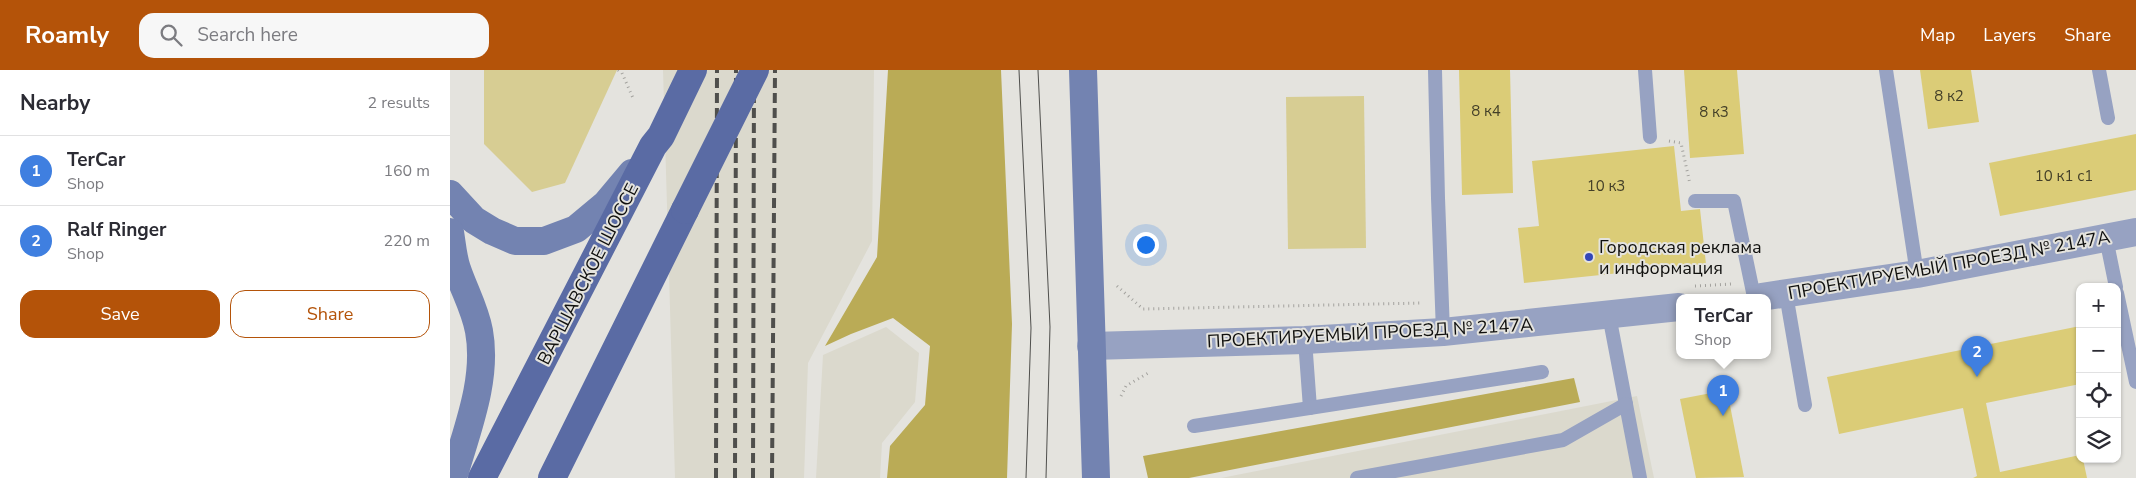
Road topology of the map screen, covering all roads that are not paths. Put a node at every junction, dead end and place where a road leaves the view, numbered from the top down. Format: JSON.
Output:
{"nodes":[{"id":1,"x":693,"y":70,"type":"edge"},
{"id":2,"x":755,"y":70,"type":"edge"},
{"id":3,"x":1082,"y":70,"type":"edge"},
{"id":4,"x":1436,"y":70,"type":"edge"},
{"id":5,"x":1645,"y":70,"type":"edge"},
{"id":6,"x":1886,"y":70,"type":"edge"},
{"id":7,"x":2099,"y":70,"type":"edge"},
{"id":8,"x":2108,"y":118,"type":"dead end"},
{"id":9,"x":1650,"y":137,"type":"road end"},
{"id":10,"x":657,"y":141,"type":"junction"},
{"id":11,"x":450,"y":194,"type":"edge"},
{"id":12,"x":1695,"y":202,"type":"road end"},
{"id":13,"x":450,"y":232,"type":"edge"},
{"id":14,"x":2136,"y":232,"type":"edge"},
{"id":15,"x":2106,"y":238,"type":"junction"},
{"id":16,"x":452,"y":272,"type":"edge"},
{"id":17,"x":1917,"y":274,"type":"junction"},
{"id":18,"x":2115,"y":283,"type":"edge"},
{"id":19,"x":1766,"y":291,"type":"edge"},
{"id":20,"x":1676,"y":299,"type":"edge"},
{"id":21,"x":2121,"y":300,"type":"edge"},
{"id":22,"x":1771,"y":305,"type":"edge"},
{"id":23,"x":2129,"y":314,"type":"edge"},
{"id":24,"x":1609,"y":315,"type":"junction"},
{"id":25,"x":1443,"y":332,"type":"junction"},
{"id":26,"x":1305,"y":340,"type":"junction"},
{"id":27,"x":1091,"y":346,"type":"junction"},
{"id":28,"x":1542,"y":372,"type":"dead end"},
{"id":29,"x":2136,"y":382,"type":"edge"},
{"id":30,"x":1626,"y":404,"type":"junction"},
{"id":31,"x":1805,"y":404,"type":"dead end"},
{"id":32,"x":1310,"y":408,"type":"junction"},
{"id":33,"x":1194,"y":426,"type":"dead end"},
{"id":34,"x":453,"y":478,"type":"edge"},
{"id":35,"x":482,"y":478,"type":"edge"},
{"id":36,"x":552,"y":478,"type":"edge"},
{"id":37,"x":1096,"y":478,"type":"edge"},
{"id":38,"x":1357,"y":478,"type":"edge"},
{"id":39,"x":1640,"y":478,"type":"edge"}],
"edges":[{"from":1,"to":10,"type":"main road","name":"ВАРШАВСКОЕ ШОССЕ"},
{"from":2,"to":36,"type":"main road","bridge":true},
{"from":3,"to":27,"type":"street"},
{"from":4,"to":25,"type":"lane"},
{"from":5,"to":9,"type":"lane"},
{"from":6,"to":17,"type":"lane"},
{"from":7,"to":8,"type":"lane"},
{"from":10,"to":11,"type":"street"},
{"from":10,"to":35,"type":"main road","name":"ВАРШАВСКОЕ ШОССЕ"},
{"from":12,"to":19,"type":"lane"},
{"from":13,"to":16,"type":"street"},
{"from":14,"to":15,"type":"street","name":"ПРОЕКТИРУЕМЫЙ ПРОЕЗД № 2147А"},
{"from":15,"to":17,"type":"street","name":"ПРОЕКТИРУЕМЫЙ ПРОЕЗД № 2147А"},
{"from":15,"to":18,"type":"lane"},
{"from":16,"to":34,"type":"street"},
{"from":17,"to":19,"type":"street","name":"ПРОЕКТИРУЕМЫЙ ПРОЕЗД № 2147А"},
{"from":20,"to":24,"type":"street","name":"ПРОЕКТИРУЕМЫЙ ПРОЕЗД № 2147А"},
{"from":21,"to":23,"type":"lane"},
{"from":22,"to":31,"type":"lane"},
{"from":23,"to":29,"type":"lane"},
{"from":24,"to":25,"type":"street","name":"ПРОЕКТИРУЕМЫЙ ПРОЕЗД № 2147А"},
{"from":24,"to":30,"type":"lane"},
{"from":25,"to":26,"type":"street","name":"ПРОЕКТИРУЕМЫЙ ПРОЕЗД № 2147А"},
{"from":26,"to":27,"type":"street","name":"ПРОЕКТИРУЕМЫЙ ПРОЕЗД № 2147А"},
{"from":26,"to":32,"type":"lane"},
{"from":27,"to":37,"type":"street"},
{"from":28,"to":32,"type":"lane"},
{"from":30,"to":38,"type":"lane"},
{"from":30,"to":39,"type":"lane"},
{"from":32,"to":33,"type":"lane"}]}
